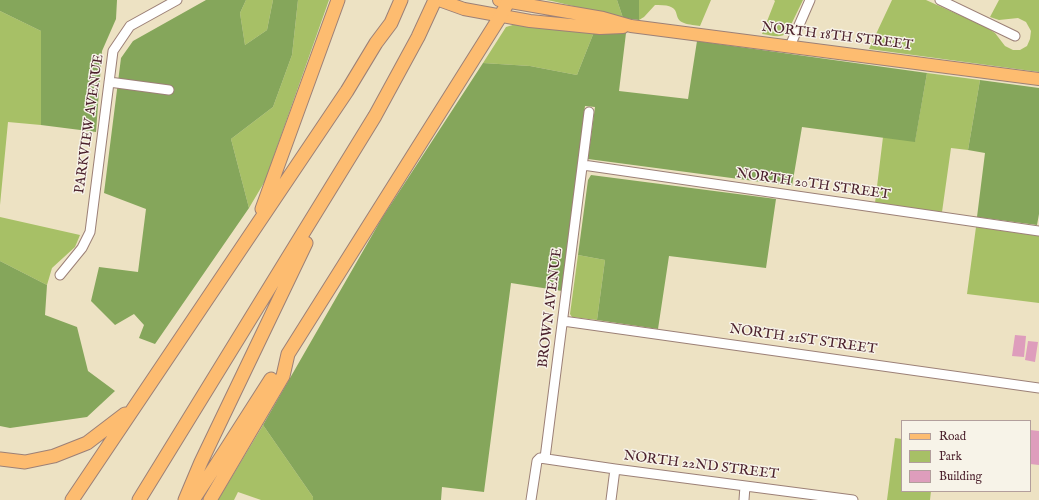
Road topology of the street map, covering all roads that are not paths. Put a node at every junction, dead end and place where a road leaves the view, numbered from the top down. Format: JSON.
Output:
{"nodes":[{"id":1,"x":177,"y":0,"type":"edge"},
{"id":2,"x":338,"y":0,"type":"edge"},
{"id":3,"x":401,"y":0,"type":"edge"},
{"id":4,"x":435,"y":0,"type":"edge"},
{"id":5,"x":440,"y":0,"type":"edge"},
{"id":6,"x":505,"y":0,"type":"edge"},
{"id":7,"x":810,"y":0,"type":"edge"},
{"id":8,"x":940,"y":0,"type":"edge"},
{"id":9,"x":500,"y":17,"type":"junction"},
{"id":10,"x":631,"y":26,"type":"junction"},
{"id":11,"x":1015,"y":36,"type":"dead end"},
{"id":12,"x":790,"y":46,"type":"junction"},
{"id":13,"x":1039,"y":79,"type":"edge"},
{"id":14,"x":108,"y":82,"type":"junction"},
{"id":15,"x":169,"y":90,"type":"dead end"},
{"id":16,"x":590,"y":112,"type":"dead end"},
{"id":17,"x":583,"y":165,"type":"junction"},
{"id":18,"x":337,"y":179,"type":"junction"},
{"id":19,"x":256,"y":227,"type":"junction"},
{"id":20,"x":1039,"y":231,"type":"edge"},
{"id":21,"x":60,"y":275,"type":"dead end"},
{"id":22,"x":563,"y":321,"type":"junction"},
{"id":23,"x":288,"y":354,"type":"junction"},
{"id":24,"x":1039,"y":388,"type":"edge"},
{"id":25,"x":135,"y":407,"type":"junction"},
{"id":26,"x":545,"y":458,"type":"junction"},
{"id":27,"x":0,"y":460,"type":"edge"},
{"id":28,"x":615,"y":469,"type":"junction"},
{"id":29,"x":745,"y":486,"type":"junction"},
{"id":30,"x":72,"y":500,"type":"edge"},
{"id":31,"x":139,"y":500,"type":"edge"},
{"id":32,"x":185,"y":500,"type":"edge"},
{"id":33,"x":193,"y":500,"type":"edge"},
{"id":34,"x":210,"y":500,"type":"edge"},
{"id":35,"x":531,"y":500,"type":"edge"},
{"id":36,"x":611,"y":500,"type":"edge"},
{"id":37,"x":744,"y":500,"type":"edge"},
{"id":38,"x":853,"y":500,"type":"edge"}],
"edges":[{"from":1,"to":14,"type":"street","name":"PARKVIEW AVENUE"},
{"from":2,"to":19,"type":"highway"},
{"from":3,"to":19,"type":"highway"},
{"from":4,"to":18,"type":"highway"},
{"from":5,"to":9,"type":"main road","name":"NORTH 18TH STREET"},
{"from":6,"to":9,"type":"highway"},
{"from":6,"to":10,"type":"main road","name":"NORTH 18TH STREET"},
{"from":7,"to":12,"type":"street"},
{"from":8,"to":11,"type":"street"},
{"from":9,"to":10,"type":"main road","name":"NORTH 18TH STREET"},
{"from":9,"to":23,"type":"highway"},
{"from":10,"to":12,"type":"main road","name":"NORTH 18TH STREET"},
{"from":12,"to":13,"type":"main road","name":"NORTH 18TH STREET"},
{"from":14,"to":15,"type":"street"},
{"from":14,"to":21,"type":"street","name":"PARKVIEW AVENUE"},
{"from":16,"to":17,"type":"street","name":"BROWN AVENUE"},
{"from":17,"to":20,"type":"street","name":"NORTH 20TH STREET"},
{"from":17,"to":22,"type":"street","name":"BROWN AVENUE"},
{"from":18,"to":31,"type":"highway"},
{"from":18,"to":32,"type":"highway"},
{"from":19,"to":25,"type":"highway"},
{"from":22,"to":24,"type":"street","name":"NORTH 21ST STREET"},
{"from":22,"to":26,"type":"street","name":"BROWN AVENUE"},
{"from":23,"to":33,"type":"highway"},
{"from":23,"to":34,"type":"highway"},
{"from":25,"to":27,"type":"highway"},
{"from":25,"to":30,"type":"highway"},
{"from":26,"to":28,"type":"street","name":"NORTH 22ND STREET"},
{"from":26,"to":35,"type":"street"},
{"from":28,"to":29,"type":"street","name":"NORTH 22ND STREET"},
{"from":28,"to":36,"type":"street"},
{"from":29,"to":37,"type":"street"},
{"from":29,"to":38,"type":"street","name":"NORTH 22ND STREET"}]}
